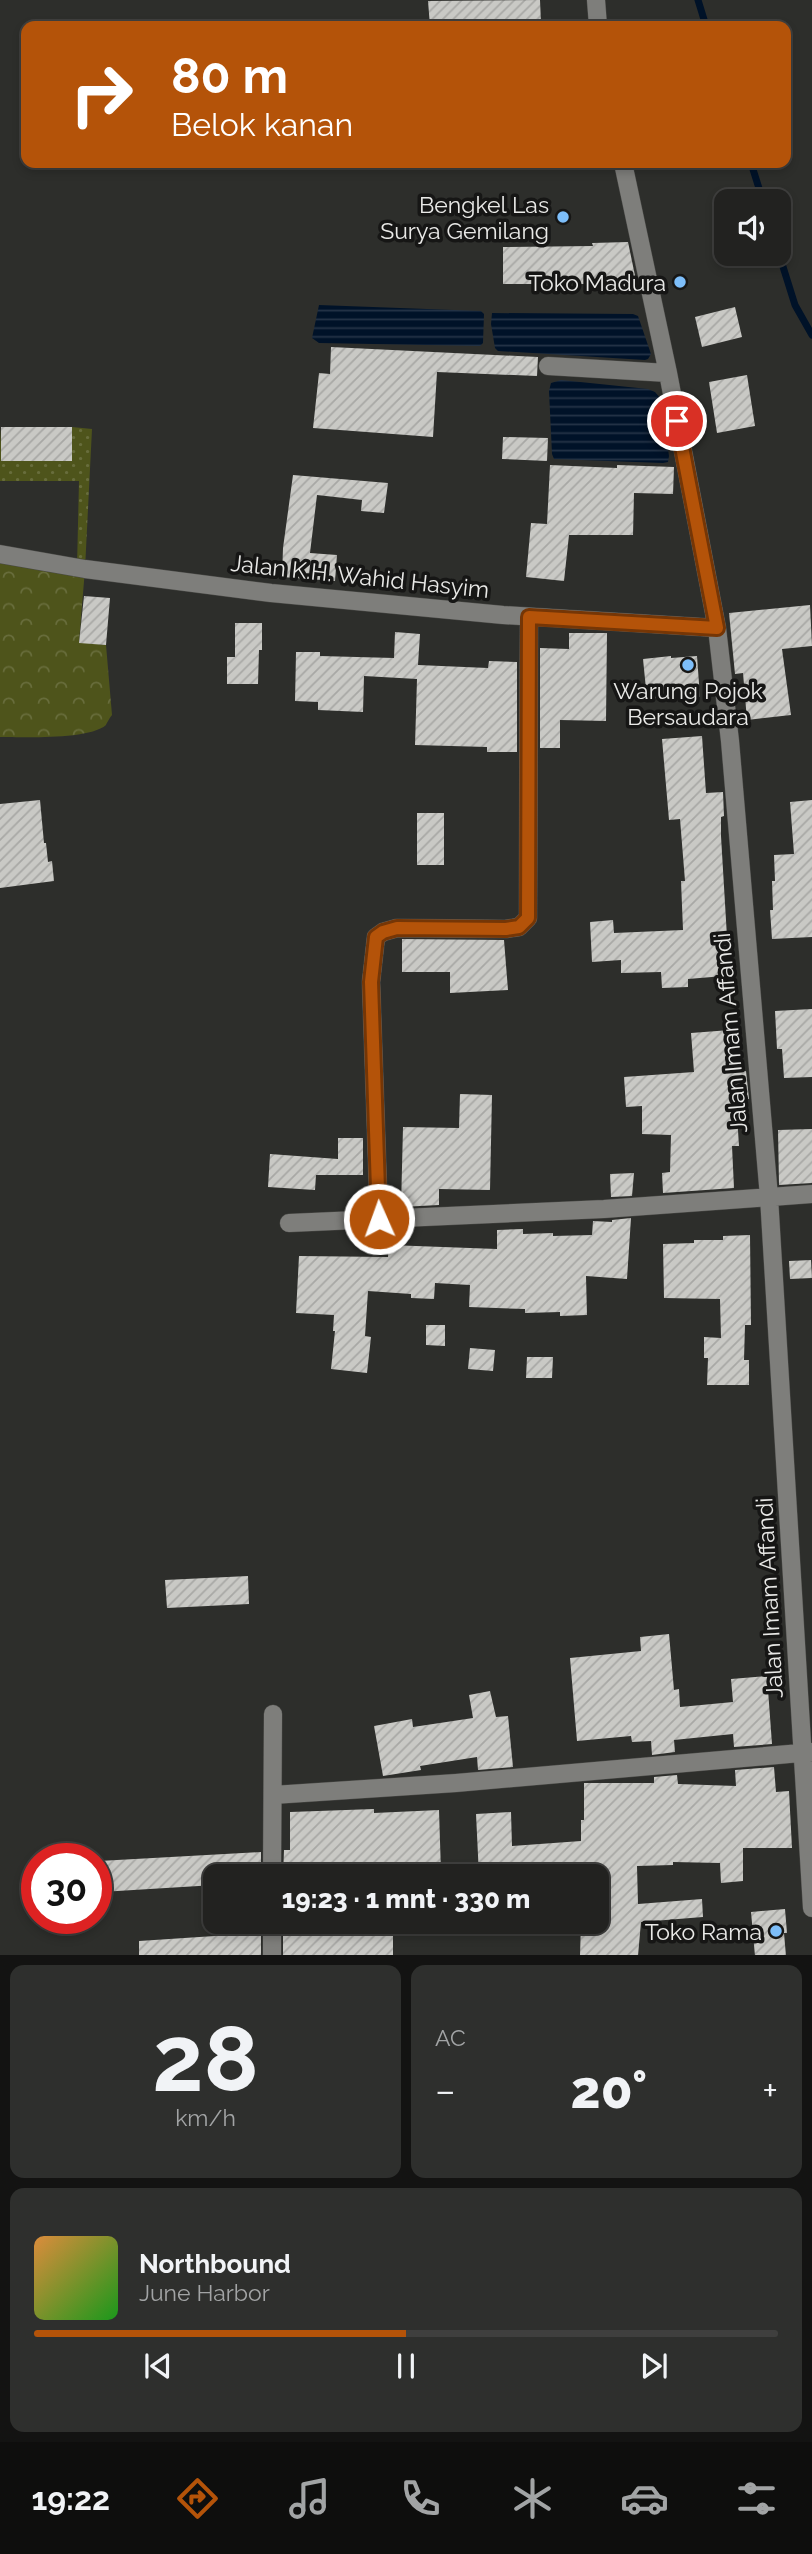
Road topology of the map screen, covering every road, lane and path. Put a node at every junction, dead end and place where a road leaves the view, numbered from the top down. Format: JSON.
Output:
{"nodes":[{"id":1,"x":596,"y":0,"type":"edge"},
{"id":2,"x":598,"y":21,"type":"edge"},
{"id":3,"x":624,"y":168,"type":"edge"},
{"id":4,"x":548,"y":366,"type":"dead end"},
{"id":5,"x":668,"y":373,"type":"junction"},
{"id":6,"x":0,"y":554,"type":"edge"},
{"id":7,"x":529,"y":617,"type":"junction"},
{"id":8,"x":717,"y":628,"type":"junction"},
{"id":9,"x":812,"y":1194,"type":"edge"},
{"id":10,"x":769,"y":1198,"type":"junction"},
{"id":11,"x":379,"y":1219,"type":"junction"},
{"id":12,"x":289,"y":1223,"type":"dead end"},
{"id":13,"x":273,"y":1714,"type":"dead end"},
{"id":14,"x":807,"y":1753,"type":"edge"},
{"id":15,"x":273,"y":1796,"type":"junction"},
{"id":16,"x":272,"y":1864,"type":"edge"},
{"id":17,"x":812,"y":1908,"type":"edge"},
{"id":18,"x":272,"y":1934,"type":"edge"},
{"id":19,"x":272,"y":1955,"type":"edge"}],
"edges":[{"from":1,"to":2,"type":"street"},
{"from":3,"to":5,"type":"street","name":"Jalan Imam Affandi"},
{"from":4,"to":5,"type":"street"},
{"from":5,"to":8,"type":"street","name":"Jalan Imam Affandi"},
{"from":6,"to":7,"type":"street","name":"Jalan K.H. Wahid Hasyim"},
{"from":7,"to":8,"type":"street","name":"Jalan K.H. Wahid Hasyim"},
{"from":7,"to":11,"type":"street"},
{"from":8,"to":10,"type":"street","name":"Jalan Imam Affandi"},
{"from":9,"to":10,"type":"street"},
{"from":10,"to":11,"type":"street"},
{"from":10,"to":14,"type":"street","name":"Jalan Imam Affandi"},
{"from":11,"to":12,"type":"street"},
{"from":13,"to":15,"type":"street"},
{"from":14,"to":15,"type":"street"},
{"from":14,"to":17,"type":"street","name":"Jalan Imam Affandi"},
{"from":15,"to":16,"type":"street"},
{"from":18,"to":19,"type":"street"}]}
